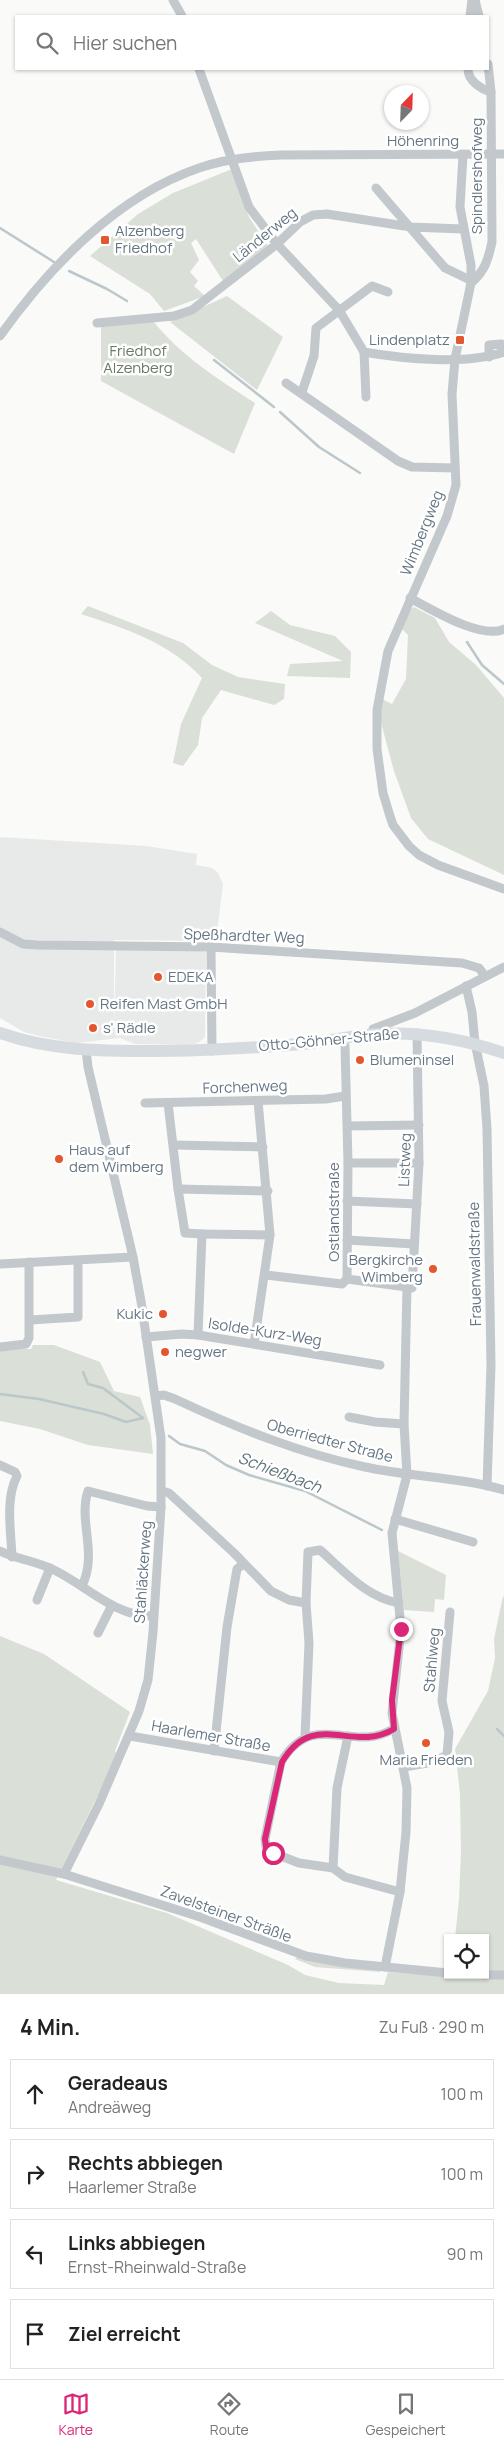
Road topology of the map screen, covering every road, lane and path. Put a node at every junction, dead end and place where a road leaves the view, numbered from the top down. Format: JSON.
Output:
{"nodes":[{"id":1,"x":173,"y":0,"type":"edge"},
{"id":2,"x":474,"y":0,"type":"edge"},
{"id":3,"x":181,"y":15,"type":"edge"},
{"id":4,"x":470,"y":15,"type":"edge"},
{"id":5,"x":479,"y":15,"type":"edge"},
{"id":6,"x":199,"y":70,"type":"edge"},
{"id":7,"x":468,"y":70,"type":"edge"},
{"id":8,"x":489,"y":70,"type":"edge"},
{"id":9,"x":491,"y":92,"type":"junction"},
{"id":10,"x":504,"y":154,"type":"edge"},
{"id":11,"x":490,"y":155,"type":"junction"},
{"id":12,"x":463,"y":156,"type":"junction"},
{"id":13,"x":231,"y":160,"type":"junction"},
{"id":14,"x":376,"y":188,"type":"dead end"},
{"id":15,"x":411,"y":227,"type":"junction"},
{"id":16,"x":463,"y":229,"type":"junction"},
{"id":17,"x":277,"y":244,"type":"junction"},
{"id":18,"x":471,"y":282,"type":"junction"},
{"id":19,"x":388,"y":292,"type":"dead end"},
{"id":20,"x":339,"y":310,"type":"junction"},
{"id":21,"x":97,"y":323,"type":"dead end"},
{"id":22,"x":0,"y":336,"type":"edge"},
{"id":23,"x":364,"y":352,"type":"junction"},
{"id":24,"x":503,"y":352,"type":"edge"},
{"id":25,"x":455,"y":359,"type":"junction"},
{"id":26,"x":286,"y":382,"type":"dead end"},
{"id":27,"x":302,"y":392,"type":"junction"},
{"id":28,"x":366,"y":397,"type":"dead end"},
{"id":29,"x":455,"y":468,"type":"junction"},
{"id":30,"x":410,"y":598,"type":"junction"},
{"id":31,"x":504,"y":629,"type":"edge"},
{"id":32,"x":504,"y":889,"type":"edge"},
{"id":33,"x":0,"y":932,"type":"edge"},
{"id":34,"x":211,"y":947,"type":"junction"},
{"id":35,"x":504,"y":967,"type":"edge"},
{"id":36,"x":485,"y":976,"type":"junction"},
{"id":37,"x":466,"y":986,"type":"junction"},
{"id":38,"x":0,"y":1033,"type":"edge"},
{"id":39,"x":416,"y":1033,"type":"junction"},
{"id":40,"x":374,"y":1034,"type":"junction"},
{"id":41,"x":342,"y":1039,"type":"junction"},
{"id":42,"x":475,"y":1043,"type":"junction"},
{"id":43,"x":86,"y":1050,"type":"junction"},
{"id":44,"x":212,"y":1051,"type":"junction"},
{"id":45,"x":504,"y":1053,"type":"edge"},
{"id":46,"x":345,"y":1096,"type":"junction"},
{"id":47,"x":258,"y":1100,"type":"junction"},
{"id":48,"x":145,"y":1103,"type":"dead end"},
{"id":49,"x":168,"y":1103,"type":"junction"},
{"id":50,"x":419,"y":1125,"type":"junction"},
{"id":51,"x":348,"y":1126,"type":"junction"},
{"id":52,"x":174,"y":1145,"type":"junction"},
{"id":53,"x":263,"y":1147,"type":"junction"},
{"id":54,"x":348,"y":1163,"type":"junction"},
{"id":55,"x":419,"y":1163,"type":"junction"},
{"id":56,"x":178,"y":1189,"type":"junction"},
{"id":57,"x":268,"y":1191,"type":"junction"},
{"id":58,"x":348,"y":1200,"type":"junction"},
{"id":59,"x":417,"y":1204,"type":"junction"},
{"id":60,"x":202,"y":1234,"type":"junction"},
{"id":61,"x":270,"y":1235,"type":"junction"},
{"id":62,"x":347,"y":1240,"type":"junction"},
{"id":63,"x":414,"y":1244,"type":"junction"},
{"id":64,"x":133,"y":1257,"type":"junction"},
{"id":65,"x":78,"y":1261,"type":"junction"},
{"id":66,"x":29,"y":1262,"type":"junction"},
{"id":67,"x":0,"y":1264,"type":"edge"},
{"id":68,"x":266,"y":1275,"type":"junction"},
{"id":69,"x":347,"y":1280,"type":"junction"},
{"id":70,"x":412,"y":1288,"type":"dead end"},
{"id":71,"x":30,"y":1320,"type":"junction"},
{"id":72,"x":198,"y":1335,"type":"junction"},
{"id":73,"x":146,"y":1337,"type":"junction"},
{"id":74,"x":254,"y":1344,"type":"junction"},
{"id":75,"x":0,"y":1346,"type":"edge"},
{"id":76,"x":380,"y":1365,"type":"dead end"},
{"id":77,"x":156,"y":1396,"type":"junction"},
{"id":78,"x":349,"y":1417,"type":"dead end"},
{"id":79,"x":404,"y":1424,"type":"junction"},
{"id":80,"x":0,"y":1465,"type":"edge"},
{"id":81,"x":407,"y":1475,"type":"junction"},
{"id":82,"x":488,"y":1486,"type":"junction"},
{"id":83,"x":504,"y":1490,"type":"edge"},
{"id":84,"x":162,"y":1491,"type":"junction"},
{"id":85,"x":161,"y":1507,"type":"junction"},
{"id":86,"x":395,"y":1519,"type":"junction"},
{"id":87,"x":474,"y":1542,"type":"dead end"},
{"id":88,"x":0,"y":1552,"type":"edge"},
{"id":89,"x":12,"y":1556,"type":"junction"},
{"id":90,"x":243,"y":1564,"type":"junction"},
{"id":91,"x":50,"y":1568,"type":"junction"},
{"id":92,"x":82,"y":1586,"type":"junction"},
{"id":93,"x":37,"y":1600,"type":"dead end"},
{"id":94,"x":306,"y":1603,"type":"junction"},
{"id":95,"x":399,"y":1603,"type":"junction"},
{"id":96,"x":112,"y":1605,"type":"junction"},
{"id":97,"x":450,"y":1612,"type":"dead end"},
{"id":98,"x":154,"y":1616,"type":"junction"},
{"id":99,"x":98,"y":1633,"type":"dead end"},
{"id":100,"x":394,"y":1729,"type":"junction"},
{"id":101,"x":130,"y":1736,"type":"junction"},
{"id":102,"x":306,"y":1736,"type":"junction"},
{"id":103,"x":348,"y":1736,"type":"junction"},
{"id":104,"x":214,"y":1751,"type":"junction"},
{"id":105,"x":282,"y":1762,"type":"junction"},
{"id":106,"x":404,"y":1767,"type":"junction"},
{"id":107,"x":0,"y":1860,"type":"edge"},
{"id":108,"x":333,"y":1868,"type":"junction"},
{"id":109,"x":64,"y":1874,"type":"junction"},
{"id":110,"x":400,"y":1892,"type":"junction"},
{"id":111,"x":385,"y":1967,"type":"junction"},
{"id":112,"x":444,"y":1973,"type":"edge"},
{"id":113,"x":489,"y":1975,"type":"edge"},
{"id":114,"x":504,"y":1975,"type":"edge"}],
"edges":[{"from":1,"to":3,"type":"street"},
{"from":2,"to":4,"type":"street"},
{"from":2,"to":5,"type":"street"},
{"from":6,"to":13,"type":"street"},
{"from":7,"to":9,"type":"street"},
{"from":8,"to":9,"type":"street","name":"Spindlershofweg"},
{"from":9,"to":11,"type":"street","name":"Spindlershofweg"},
{"from":10,"to":11,"type":"street","name":"Höhenring"},
{"from":11,"to":12,"type":"street","name":"Höhenring"},
{"from":11,"to":18,"type":"street","name":"Spindlershofweg"},
{"from":12,"to":13,"type":"street","name":"Höhenring"},
{"from":12,"to":16,"type":"street","name":"Spindlershofweg"},
{"from":13,"to":17,"type":"street"},
{"from":13,"to":22,"type":"street","name":"Höhenring"},
{"from":14,"to":15,"type":"street"},
{"from":15,"to":16,"type":"street","name":"Länderweg"},
{"from":15,"to":17,"type":"street","name":"Länderweg"},
{"from":15,"to":18,"type":"street"},
{"from":16,"to":18,"type":"street","name":"Spindlershofweg"},
{"from":17,"to":20,"type":"street"},
{"from":17,"to":21,"type":"street","name":"Länderweg"},
{"from":18,"to":25,"type":"street","name":"Spindlershofweg"},
{"from":19,"to":20,"type":"street"},
{"from":20,"to":23,"type":"street"},
{"from":20,"to":27,"type":"street"},
{"from":23,"to":25,"type":"street"},
{"from":23,"to":28,"type":"street"},
{"from":24,"to":25,"type":"street"},
{"from":25,"to":29,"type":"street","name":"Wimbergweg"},
{"from":26,"to":27,"type":"street"},
{"from":27,"to":29,"type":"street"},
{"from":29,"to":30,"type":"street","name":"Wimbergweg"},
{"from":30,"to":31,"type":"street"},
{"from":30,"to":32,"type":"street","name":"Wimbergweg"},
{"from":33,"to":34,"type":"street","name":"Speßhardter Weg"},
{"from":34,"to":36,"type":"street","name":"Speßhardter Weg"},
{"from":34,"to":44,"type":"street"},
{"from":35,"to":36,"type":"street"},
{"from":36,"to":37,"type":"street"},
{"from":37,"to":40,"type":"street"},
{"from":37,"to":42,"type":"street","name":"Frauenwaldstraße"},
{"from":38,"to":43,"type":"street","name":"Otto-Göhner-Straße"},
{"from":39,"to":40,"type":"street","name":"Otto-Göhner-Straße"},
{"from":39,"to":42,"type":"street","name":"Otto-Göhner-Straße"},
{"from":39,"to":50,"type":"street","name":"Listweg"},
{"from":40,"to":41,"type":"street","name":"Otto-Göhner-Straße"},
{"from":41,"to":44,"type":"street","name":"Otto-Göhner-Straße"},
{"from":41,"to":46,"type":"street","name":"Ostlandstraße"},
{"from":42,"to":45,"type":"street","name":"Otto-Göhner-Straße"},
{"from":42,"to":82,"type":"street","name":"Frauenwaldstraße"},
{"from":43,"to":44,"type":"street","name":"Otto-Göhner-Straße"},
{"from":43,"to":64,"type":"street","name":"Stahläckerweg"},
{"from":46,"to":47,"type":"street","name":"Forchenweg"},
{"from":46,"to":51,"type":"street","name":"Ostlandstraße"},
{"from":47,"to":49,"type":"street","name":"Forchenweg"},
{"from":47,"to":53,"type":"street"},
{"from":48,"to":49,"type":"street","name":"Forchenweg"},
{"from":49,"to":52,"type":"street"},
{"from":50,"to":51,"type":"street"},
{"from":50,"to":55,"type":"street","name":"Listweg"},
{"from":51,"to":54,"type":"street","name":"Ostlandstraße"},
{"from":52,"to":53,"type":"street"},
{"from":52,"to":56,"type":"street"},
{"from":53,"to":57,"type":"street"},
{"from":54,"to":55,"type":"street"},
{"from":54,"to":58,"type":"street","name":"Ostlandstraße"},
{"from":55,"to":59,"type":"street","name":"Listweg"},
{"from":56,"to":57,"type":"street"},
{"from":56,"to":60,"type":"street"},
{"from":57,"to":61,"type":"street"},
{"from":58,"to":59,"type":"street"},
{"from":58,"to":62,"type":"street","name":"Ostlandstraße"},
{"from":59,"to":63,"type":"street","name":"Listweg"},
{"from":60,"to":61,"type":"street"},
{"from":60,"to":72,"type":"street"},
{"from":61,"to":68,"type":"street"},
{"from":62,"to":63,"type":"street"},
{"from":62,"to":69,"type":"street","name":"Ostlandstraße"},
{"from":63,"to":70,"type":"street","name":"Listweg"},
{"from":64,"to":65,"type":"street"},
{"from":64,"to":73,"type":"street","name":"Stahläckerweg"},
{"from":65,"to":66,"type":"street"},
{"from":65,"to":71,"type":"street"},
{"from":66,"to":67,"type":"street"},
{"from":66,"to":71,"type":"street"},
{"from":68,"to":69,"type":"street"},
{"from":68,"to":74,"type":"street"},
{"from":69,"to":79,"type":"street","name":"Ostlandstraße"},
{"from":71,"to":75,"type":"street"},
{"from":72,"to":73,"type":"street","name":"Isolde-Kurz-Weg"},
{"from":72,"to":74,"type":"street","name":"Isolde-Kurz-Weg"},
{"from":73,"to":77,"type":"street","name":"Stahläckerweg"},
{"from":74,"to":76,"type":"street","name":"Isolde-Kurz-Weg"},
{"from":77,"to":81,"type":"street","name":"Oberriedter Straße"},
{"from":77,"to":84,"type":"street","name":"Stahläckerweg"},
{"from":78,"to":79,"type":"street"},
{"from":79,"to":81,"type":"street","name":"Ostlandstraße"},
{"from":80,"to":89,"type":"street"},
{"from":81,"to":82,"type":"street","name":"Oberriedter Straße"},
{"from":81,"to":86,"type":"street","name":"Ostlandstraße"},
{"from":82,"to":83,"type":"street","name":"Oberriedter Straße"},
{"from":84,"to":85,"type":"street","name":"Stahläckerweg"},
{"from":84,"to":90,"type":"street"},
{"from":85,"to":92,"type":"street"},
{"from":85,"to":98,"type":"street","name":"Stahläckerweg"},
{"from":86,"to":87,"type":"street"},
{"from":86,"to":95,"type":"street","name":"Ostlandstraße"},
{"from":88,"to":89,"type":"street"},
{"from":89,"to":91,"type":"street"},
{"from":90,"to":94,"type":"street"},
{"from":90,"to":104,"type":"street"},
{"from":91,"to":92,"type":"street"},
{"from":91,"to":93,"type":"street"},
{"from":92,"to":96,"type":"street"},
{"from":94,"to":95,"type":"street"},
{"from":94,"to":102,"type":"street"},
{"from":95,"to":100,"type":"street","name":"Ostlandstraße"},
{"from":96,"to":98,"type":"street"},
{"from":96,"to":99,"type":"street"},
{"from":97,"to":106,"type":"street","name":"Stahlweg"},
{"from":98,"to":101,"type":"street","name":"Stahläckerweg"},
{"from":100,"to":103,"type":"street"},
{"from":100,"to":106,"type":"street","name":"Ostlandstraße"},
{"from":101,"to":104,"type":"street","name":"Haarlemer Straße"},
{"from":101,"to":109,"type":"street","name":"Stahläckerweg"},
{"from":102,"to":103,"type":"street"},
{"from":102,"to":105,"type":"street","name":"Haarlemer Straße"},
{"from":103,"to":108,"type":"street"},
{"from":104,"to":105,"type":"street","name":"Haarlemer Straße"},
{"from":105,"to":108,"type":"street"},
{"from":106,"to":110,"type":"street","name":"Ostlandstraße"},
{"from":107,"to":109,"type":"street","name":"Zavelsteiner Sträßle"},
{"from":108,"to":110,"type":"street"},
{"from":109,"to":111,"type":"street","name":"Zavelsteiner Sträßle"},
{"from":110,"to":111,"type":"street","name":"Ostlandstraße"},
{"from":111,"to":112,"type":"street","name":"Zavelsteiner Sträßle"},
{"from":113,"to":114,"type":"street"}]}
